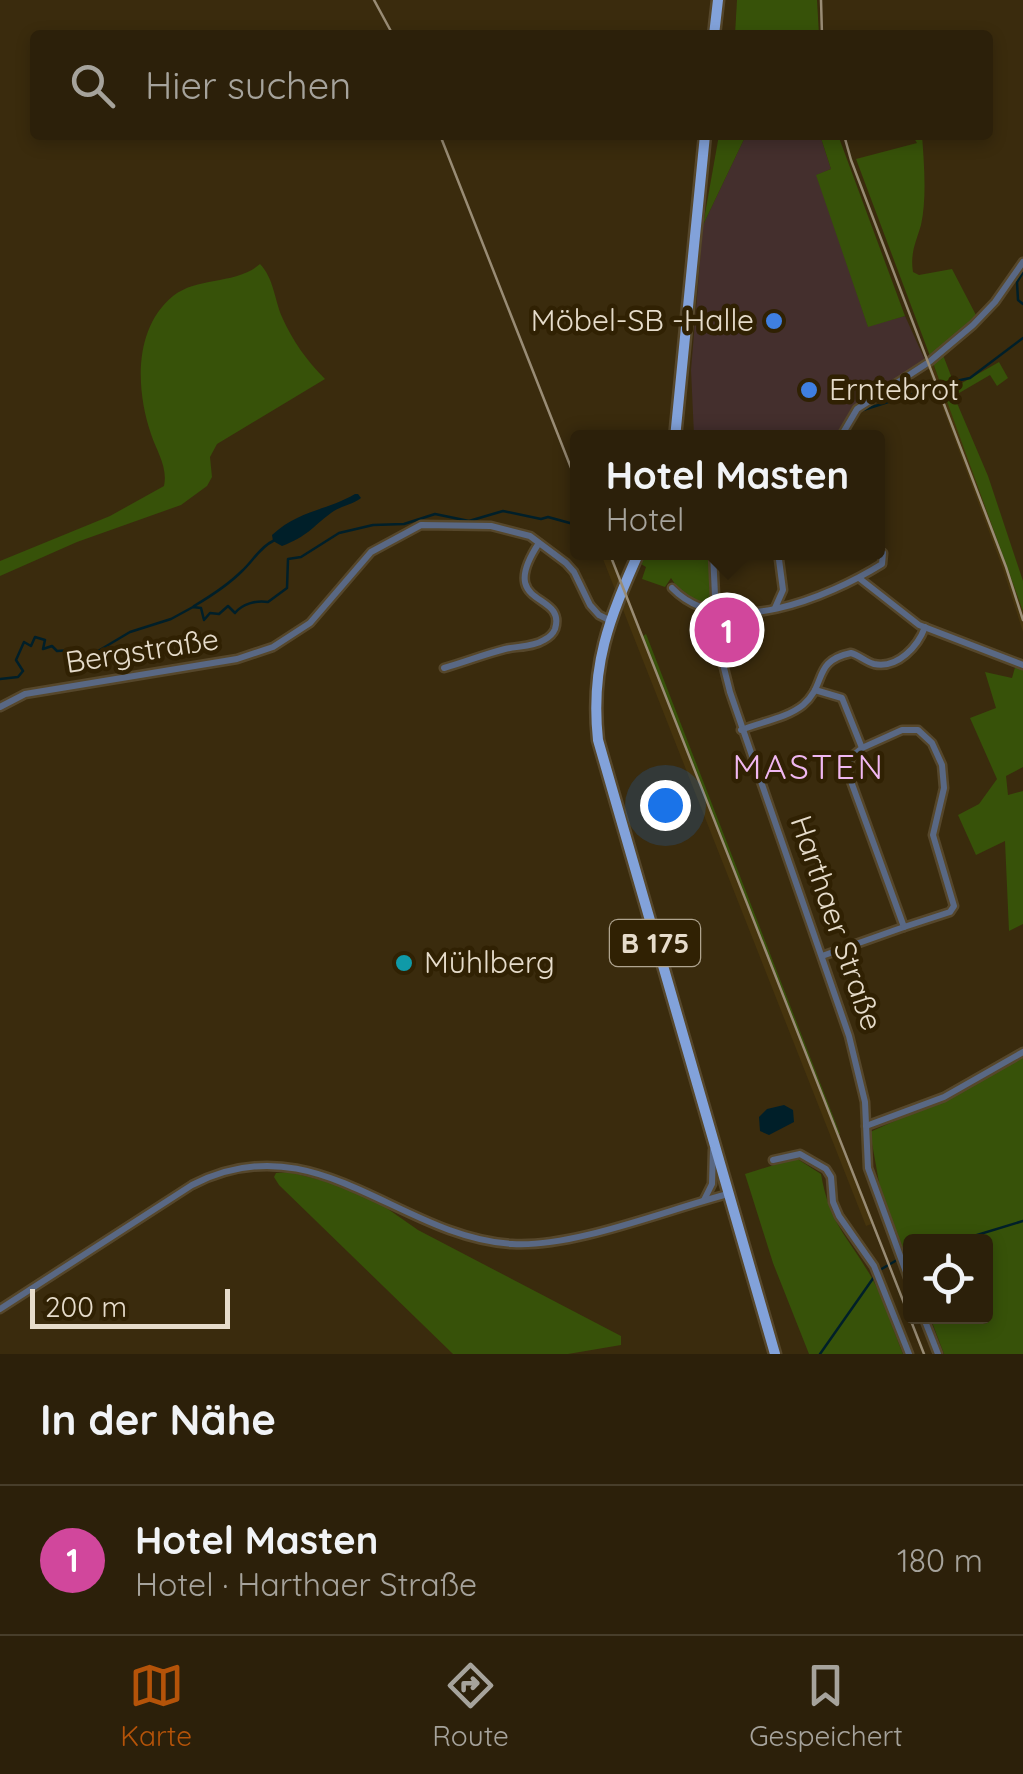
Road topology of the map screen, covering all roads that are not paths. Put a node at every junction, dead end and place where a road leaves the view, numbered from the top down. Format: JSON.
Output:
{"nodes":[{"id":1,"x":718,"y":0,"type":"edge"},
{"id":2,"x":715,"y":30,"type":"edge"},
{"id":3,"x":705,"y":140,"type":"edge"},
{"id":4,"x":1023,"y":262,"type":"edge"},
{"id":5,"x":676,"y":430,"type":"edge"},
{"id":6,"x":845,"y":430,"type":"edge"},
{"id":7,"x":539,"y":542,"type":"junction"},
{"id":8,"x":636,"y":560,"type":"edge"},
{"id":9,"x":714,"y":560,"type":"edge"},
{"id":10,"x":779,"y":560,"type":"edge"},
{"id":11,"x":882,"y":560,"type":"edge"},
{"id":12,"x":860,"y":578,"type":"junction"},
{"id":13,"x":672,"y":588,"type":"dead end"},
{"id":14,"x":775,"y":608,"type":"junction"},
{"id":15,"x":718,"y":612,"type":"junction"},
{"id":16,"x":610,"y":620,"type":"junction"},
{"id":17,"x":925,"y":628,"type":"junction"},
{"id":18,"x":1023,"y":664,"type":"edge"},
{"id":19,"x":444,"y":668,"type":"dead end"},
{"id":20,"x":814,"y":690,"type":"junction"},
{"id":21,"x":0,"y":707,"type":"edge"},
{"id":22,"x":741,"y":730,"type":"junction"},
{"id":23,"x":862,"y":748,"type":"junction"},
{"id":24,"x":904,"y":928,"type":"junction"},
{"id":25,"x":822,"y":956,"type":"junction"},
{"id":26,"x":1023,"y":1052,"type":"edge"},
{"id":27,"x":866,"y":1126,"type":"junction"},
{"id":28,"x":710,"y":1130,"type":"junction"},
{"id":29,"x":773,"y":1160,"type":"dead end"},
{"id":30,"x":728,"y":1194,"type":"junction"},
{"id":31,"x":703,"y":1201,"type":"junction"},
{"id":32,"x":903,"y":1263,"type":"edge"},
{"id":33,"x":0,"y":1310,"type":"edge"},
{"id":34,"x":927,"y":1324,"type":"edge"},
{"id":35,"x":775,"y":1354,"type":"edge"},
{"id":36,"x":909,"y":1354,"type":"edge"},
{"id":37,"x":938,"y":1354,"type":"edge"}],
"edges":[{"from":1,"to":2,"type":"main road"},
{"from":3,"to":5,"type":"main road"},
{"from":4,"to":6,"type":"street"},
{"from":7,"to":16,"type":"street"},
{"from":7,"to":19,"type":"street"},
{"from":7,"to":21,"type":"street","name":"Bergstraße"},
{"from":8,"to":16,"type":"main road","number":"B 175"},
{"from":9,"to":15,"type":"street","name":"Harthaer Straße"},
{"from":10,"to":14,"type":"street"},
{"from":11,"to":12,"type":"street"},
{"from":12,"to":14,"type":"street"},
{"from":12,"to":17,"type":"street"},
{"from":13,"to":15,"type":"street"},
{"from":14,"to":15,"type":"street"},
{"from":15,"to":22,"type":"street","name":"Harthaer Straße"},
{"from":16,"to":28,"type":"main road","number":"B 175"},
{"from":17,"to":18,"type":"street"},
{"from":17,"to":20,"type":"street"},
{"from":20,"to":22,"type":"street"},
{"from":20,"to":23,"type":"street"},
{"from":22,"to":25,"type":"street","name":"Harthaer Straße"},
{"from":23,"to":24,"type":"street"},
{"from":23,"to":24,"type":"street"},
{"from":24,"to":25,"type":"street"},
{"from":25,"to":27,"type":"street","name":"Harthaer Straße"},
{"from":26,"to":27,"type":"street"},
{"from":27,"to":32,"type":"street","name":"Harthaer Straße"},
{"from":28,"to":30,"type":"main road","number":"B 175"},
{"from":28,"to":31,"type":"street"},
{"from":29,"to":36,"type":"street"},
{"from":30,"to":31,"type":"street"},
{"from":30,"to":35,"type":"main road","number":"B 175"},
{"from":31,"to":33,"type":"street"},
{"from":34,"to":37,"type":"street"}]}
